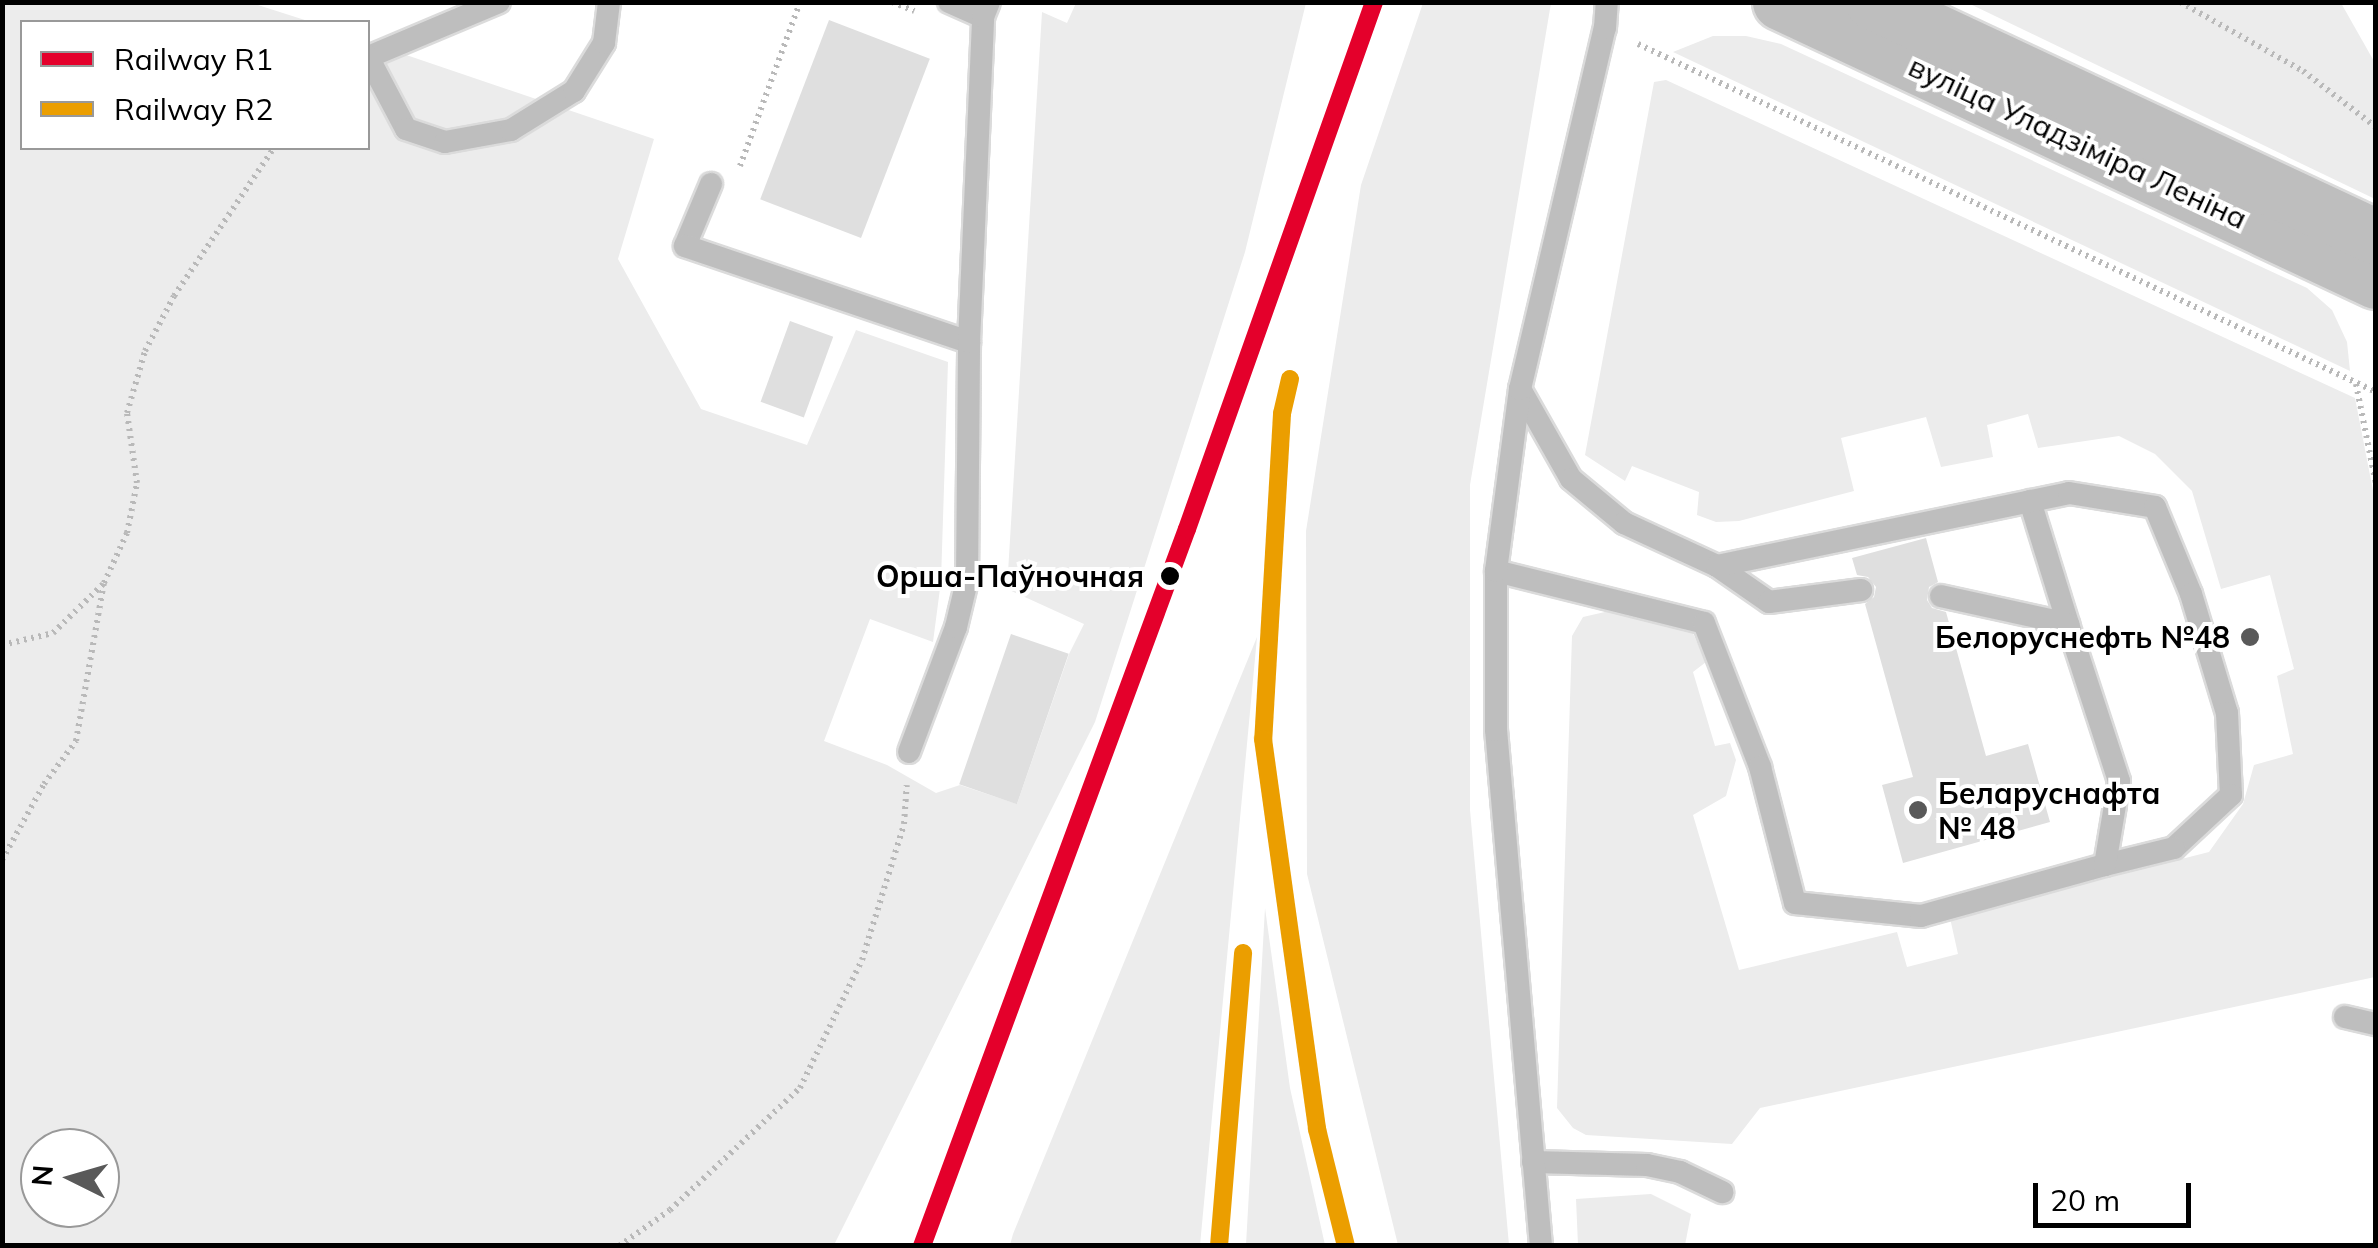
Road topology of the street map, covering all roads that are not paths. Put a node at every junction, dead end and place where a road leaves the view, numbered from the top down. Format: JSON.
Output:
{"nodes":[{"id":1,"x":499,"y":2,"type":"edge"},
{"id":2,"x":609,"y":2,"type":"edge"},
{"id":3,"x":949,"y":2,"type":"edge"},
{"id":4,"x":1608,"y":2,"type":"edge"},
{"id":5,"x":1780,"y":2,"type":"edge"},
{"id":6,"x":1873,"y":2,"type":"edge"},
{"id":7,"x":986,"y":10,"type":"edge"},
{"id":8,"x":370,"y":55,"type":"edge"},
{"id":9,"x":370,"y":60,"type":"edge"},
{"id":10,"x":711,"y":184,"type":"dead end"},
{"id":11,"x":2375,"y":276,"type":"edge"},
{"id":12,"x":969,"y":342,"type":"junction"},
{"id":13,"x":1520,"y":389,"type":"junction"},
{"id":14,"x":2030,"y":501,"type":"junction"},
{"id":15,"x":1717,"y":566,"type":"junction"},
{"id":16,"x":1496,"y":571,"type":"junction"},
{"id":17,"x":1861,"y":590,"type":"dead end"},
{"id":18,"x":1942,"y":596,"type":"dead end"},
{"id":19,"x":2068,"y":624,"type":"junction"},
{"id":20,"x":909,"y":752,"type":"road end"},
{"id":21,"x":2105,"y":865,"type":"junction"},
{"id":22,"x":2344,"y":1018,"type":"dead end"},
{"id":23,"x":2376,"y":1024,"type":"edge"},
{"id":24,"x":1533,"y":1162,"type":"junction"},
{"id":25,"x":1722,"y":1192,"type":"dead end"},
{"id":26,"x":1541,"y":1246,"type":"edge"}],
"edges":[{"from":1,"to":8,"type":"lane"},
{"from":2,"to":9,"type":"lane"},
{"from":3,"to":7,"type":"lane"},
{"from":4,"to":13,"type":"lane"},
{"from":5,"to":11,"type":"main road","name":"вуліца Уладзіміра Леніна"},
{"from":6,"to":11,"type":"main road","name":"вуліца Уладзіміра Леніна"},
{"from":7,"to":12,"type":"lane"},
{"from":10,"to":12,"type":"lane"},
{"from":12,"to":20,"type":"lane"},
{"from":13,"to":15,"type":"lane"},
{"from":13,"to":16,"type":"lane"},
{"from":14,"to":15,"type":"lane"},
{"from":14,"to":19,"type":"lane"},
{"from":14,"to":21,"type":"lane"},
{"from":15,"to":17,"type":"lane"},
{"from":16,"to":21,"type":"lane"},
{"from":16,"to":24,"type":"lane"},
{"from":18,"to":19,"type":"lane"},
{"from":19,"to":21,"type":"lane"},
{"from":22,"to":23,"type":"lane"},
{"from":24,"to":25,"type":"lane"},
{"from":24,"to":26,"type":"lane"}]}
